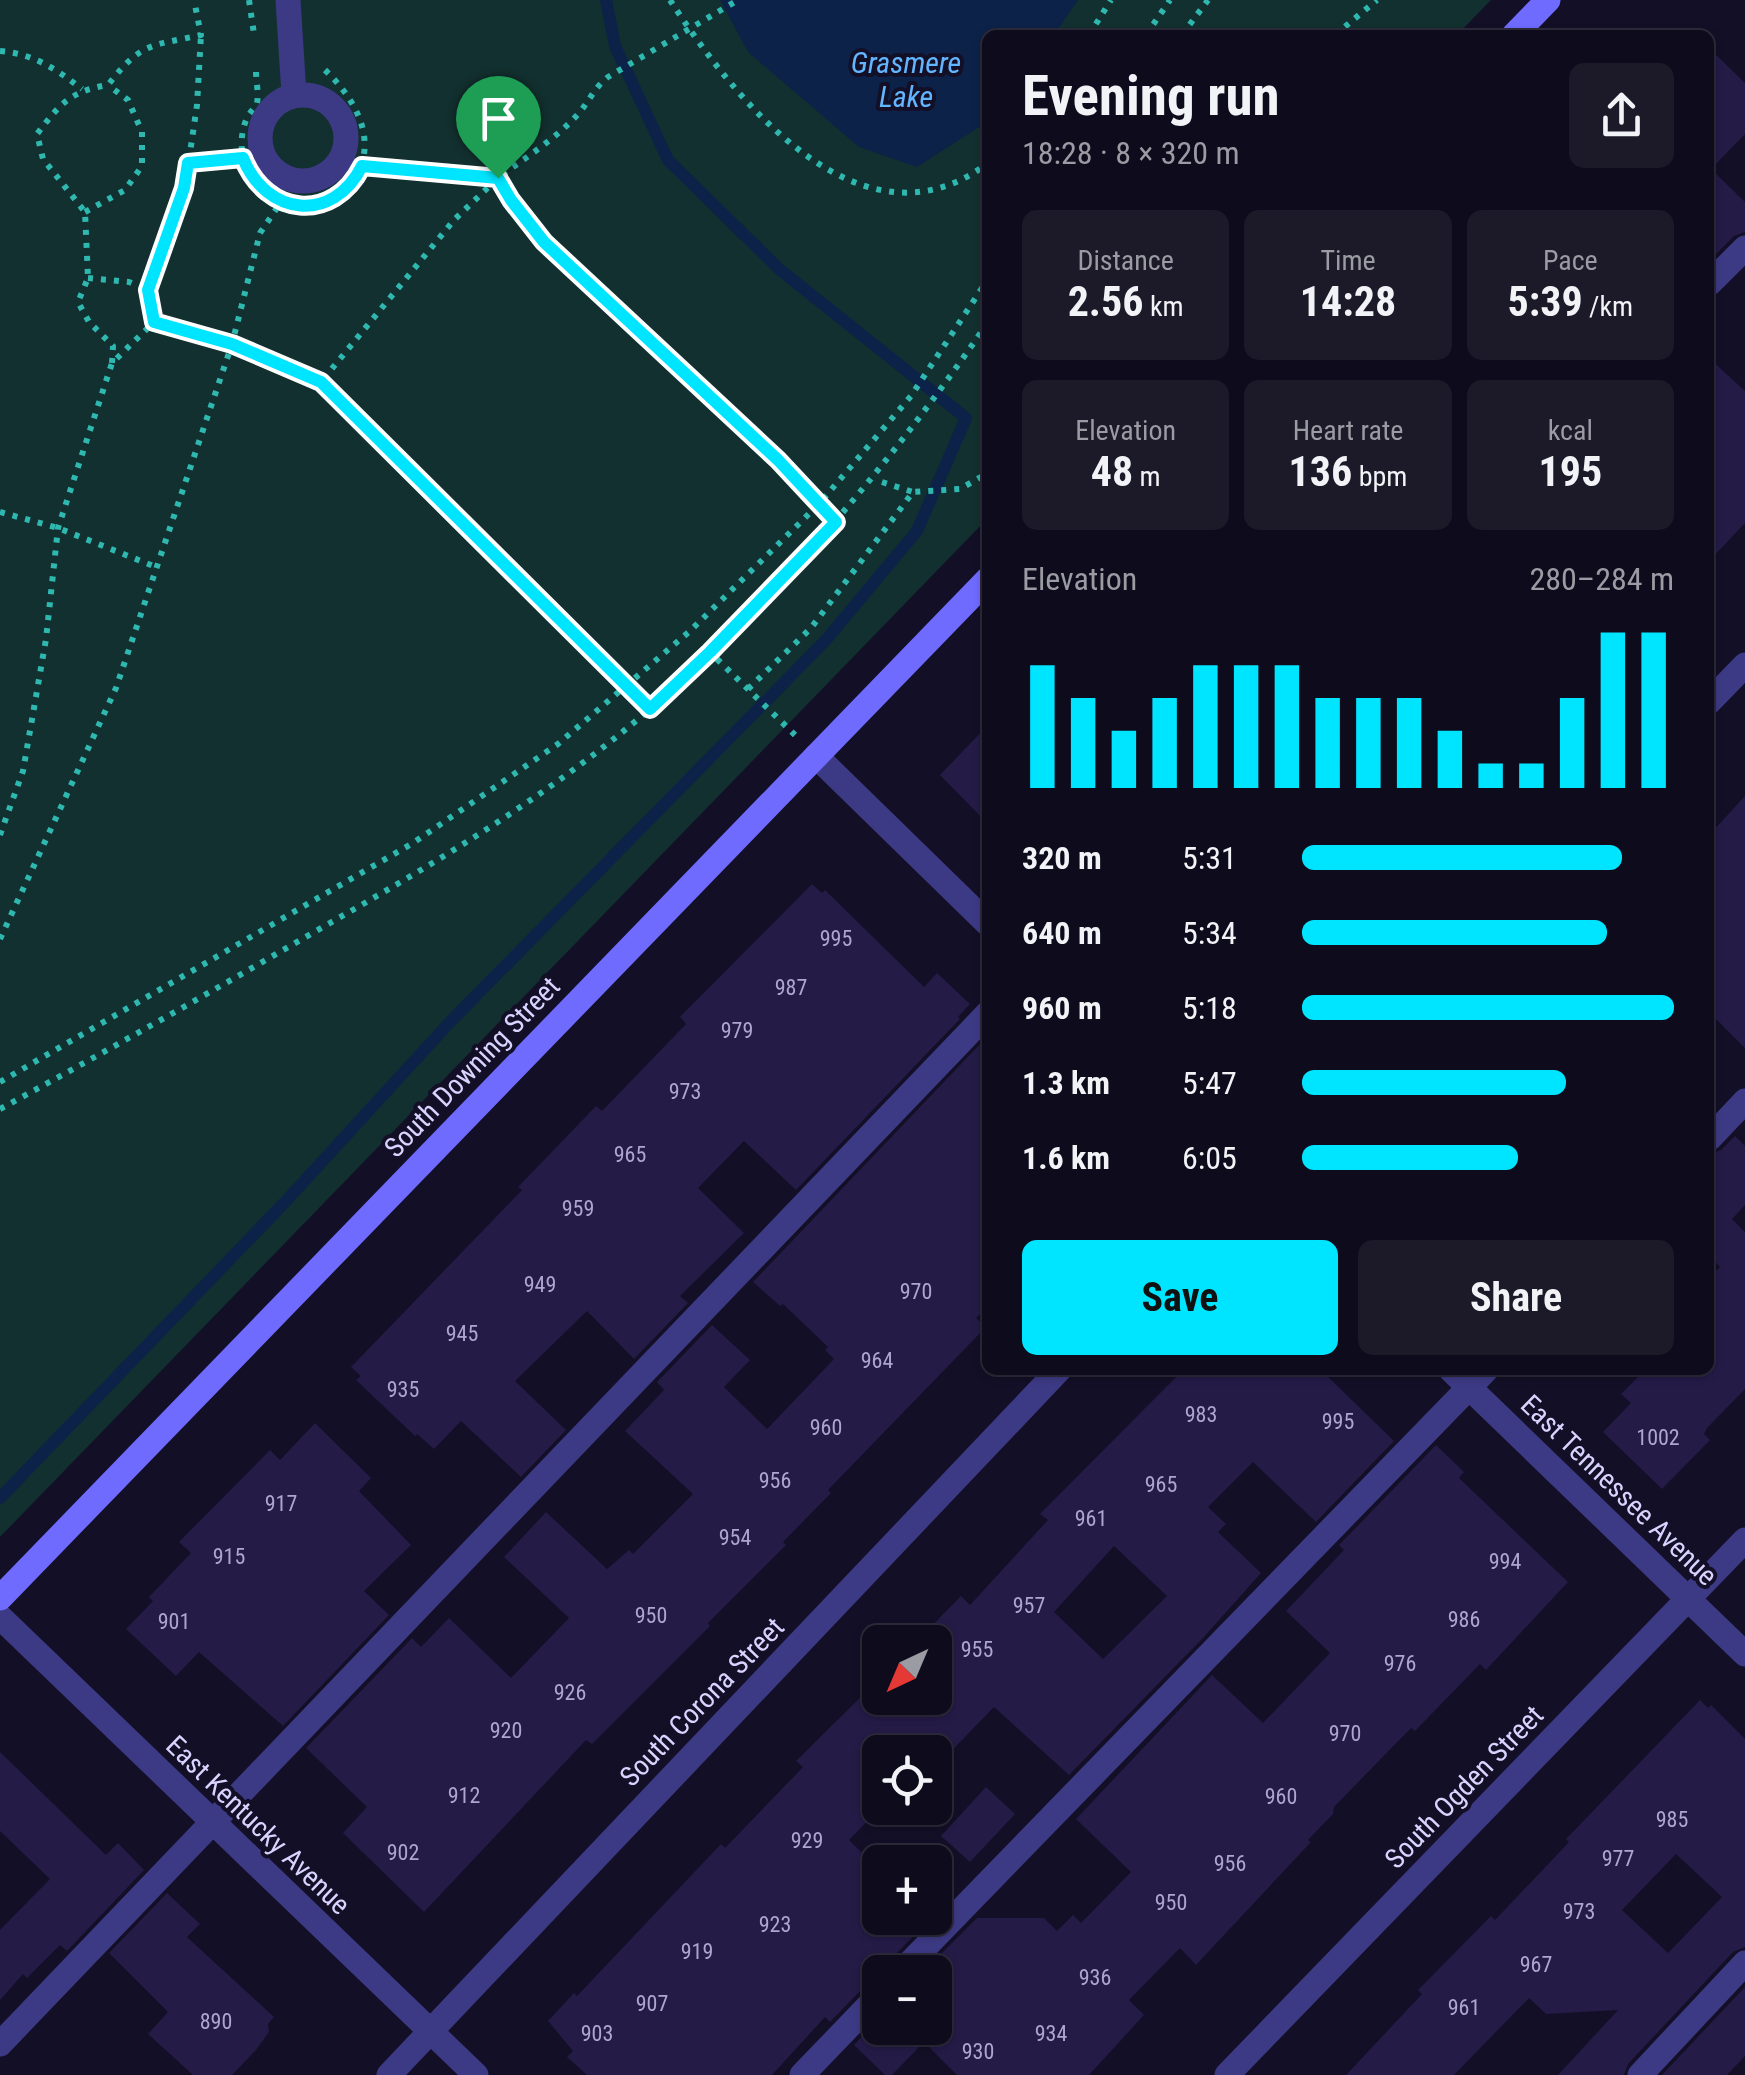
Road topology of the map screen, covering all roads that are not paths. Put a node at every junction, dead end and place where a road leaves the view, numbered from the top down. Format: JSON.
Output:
{"nodes":[{"id":1,"x":288,"y":0,"type":"edge"},
{"id":2,"x":1548,"y":0,"type":"edge"},
{"id":3,"x":1519,"y":30,"type":"edge"},
{"id":4,"x":294,"y":95,"type":"junction"},
{"id":5,"x":1745,"y":248,"type":"edge"},
{"id":6,"x":1714,"y":279,"type":"edge"},
{"id":7,"x":982,"y":584,"type":"edge"},
{"id":8,"x":1745,"y":666,"type":"edge"},
{"id":9,"x":1714,"y":697,"type":"edge"},
{"id":10,"x":816,"y":756,"type":"junction"},
{"id":11,"x":982,"y":918,"type":"edge"},
{"id":12,"x":982,"y":1019,"type":"edge"},
{"id":13,"x":1745,"y":1102,"type":"edge"},
{"id":14,"x":1714,"y":1134,"type":"edge"},
{"id":15,"x":1053,"y":1375,"type":"edge"},
{"id":16,"x":1468,"y":1376,"type":"edge"},
{"id":17,"x":1745,"y":1540,"type":"edge"},
{"id":18,"x":0,"y":1598,"type":"edge"},
{"id":19,"x":1688,"y":1599,"type":"junction"},
{"id":20,"x":0,"y":1617,"type":"edge"},
{"id":21,"x":1745,"y":1654,"type":"edge"},
{"id":22,"x":212,"y":1822,"type":"junction"},
{"id":23,"x":917,"y":1955,"type":"edge"},
{"id":24,"x":1745,"y":1963,"type":"edge"},
{"id":25,"x":862,"y":2013,"type":"edge"},
{"id":26,"x":431,"y":2032,"type":"junction"},
{"id":27,"x":0,"y":2044,"type":"edge"},
{"id":28,"x":389,"y":2075,"type":"edge"},
{"id":29,"x":476,"y":2075,"type":"edge"},
{"id":30,"x":802,"y":2075,"type":"edge"},
{"id":31,"x":1227,"y":2075,"type":"edge"},
{"id":32,"x":1640,"y":2075,"type":"edge"}],
"edges":[{"from":1,"to":4,"type":"street"},
{"from":2,"to":3,"type":"main road"},
{"from":4,"to":4,"type":"street"},
{"from":5,"to":6,"type":"street"},
{"from":7,"to":10,"type":"main road","name":"South Downing Street"},
{"from":8,"to":9,"type":"street"},
{"from":10,"to":11,"type":"street"},
{"from":10,"to":18,"type":"main road","name":"South Downing Street"},
{"from":12,"to":22,"type":"street"},
{"from":13,"to":14,"type":"street"},
{"from":15,"to":26,"type":"street","name":"South Corona Street"},
{"from":16,"to":19,"type":"street","name":"East Tennessee Avenue"},
{"from":16,"to":23,"type":"street"},
{"from":17,"to":19,"type":"street","name":"South Ogden Street"},
{"from":19,"to":21,"type":"street","name":"East Tennessee Avenue"},
{"from":19,"to":31,"type":"street","name":"South Ogden Street"},
{"from":20,"to":22,"type":"street","name":"East Kentucky Avenue"},
{"from":22,"to":26,"type":"street","name":"East Kentucky Avenue"},
{"from":22,"to":27,"type":"street"},
{"from":24,"to":32,"type":"street"},
{"from":25,"to":30,"type":"street"},
{"from":26,"to":28,"type":"street","name":"South Corona Street"},
{"from":26,"to":29,"type":"street","name":"East Kentucky Avenue"}]}
